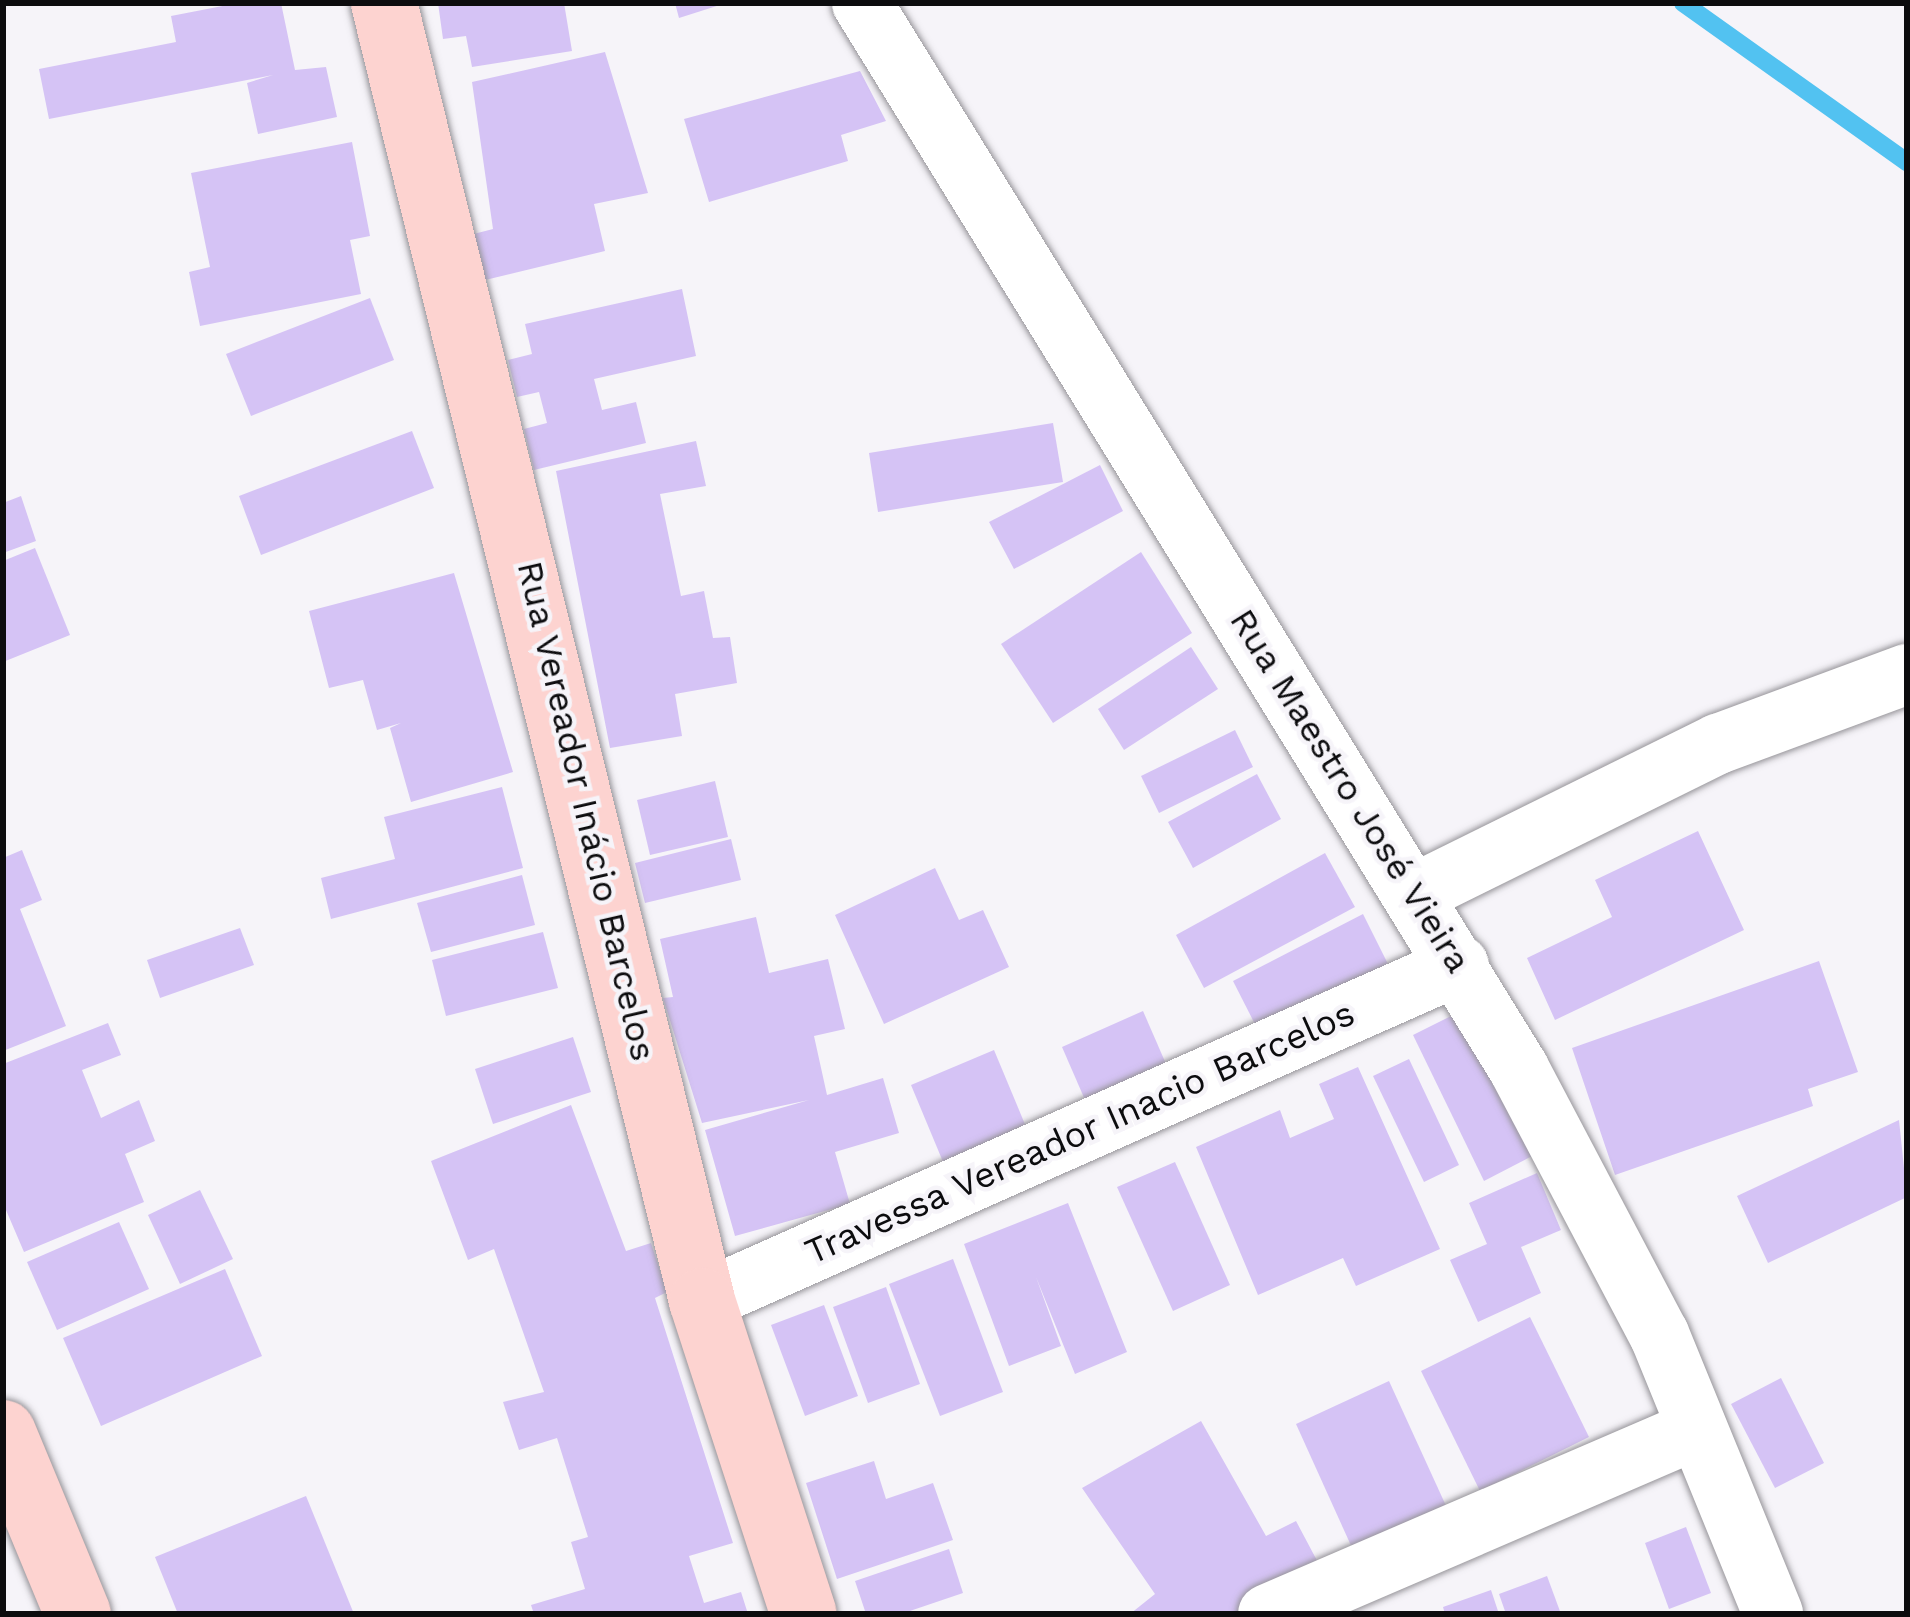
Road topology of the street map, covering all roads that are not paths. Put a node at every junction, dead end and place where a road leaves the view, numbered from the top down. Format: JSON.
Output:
{"nodes":[{"id":1,"x":384,"y":3,"type":"edge"},
{"id":2,"x":862,"y":3,"type":"edge"},
{"id":3,"x":1907,"y":674,"type":"edge"},
{"id":4,"x":1418,"y":892,"type":"junction"},
{"id":5,"x":1459,"y":965,"type":"junction"},
{"id":6,"x":702,"y":1301,"type":"junction"},
{"id":7,"x":1696,"y":1429,"type":"junction"},
{"id":8,"x":3,"y":1432,"type":"edge"},
{"id":9,"x":78,"y":1614,"type":"edge"},
{"id":10,"x":804,"y":1614,"type":"edge"},
{"id":11,"x":1268,"y":1614,"type":"edge"},
{"id":12,"x":1773,"y":1614,"type":"edge"}],
"edges":[{"from":1,"to":6,"type":"street","name":"Rua Vereador Inácio Barcelos"},
{"from":2,"to":4,"type":"street","name":"Rua Maestro José Vieira"},
{"from":3,"to":4,"type":"street"},
{"from":4,"to":5,"type":"street","name":"Rua Maestro José Vieira"},
{"from":5,"to":6,"type":"street","name":"Travessa Vereador Inacio Barcelos"},
{"from":5,"to":7,"type":"street","name":"Rua Maestro José Vieira"},
{"from":6,"to":10,"type":"street","name":"Rua Vereador Inácio Barcelos"},
{"from":7,"to":11,"type":"street"},
{"from":7,"to":12,"type":"street","name":"Rua Maestro José Vieira"},
{"from":8,"to":9,"type":"street"}]}
